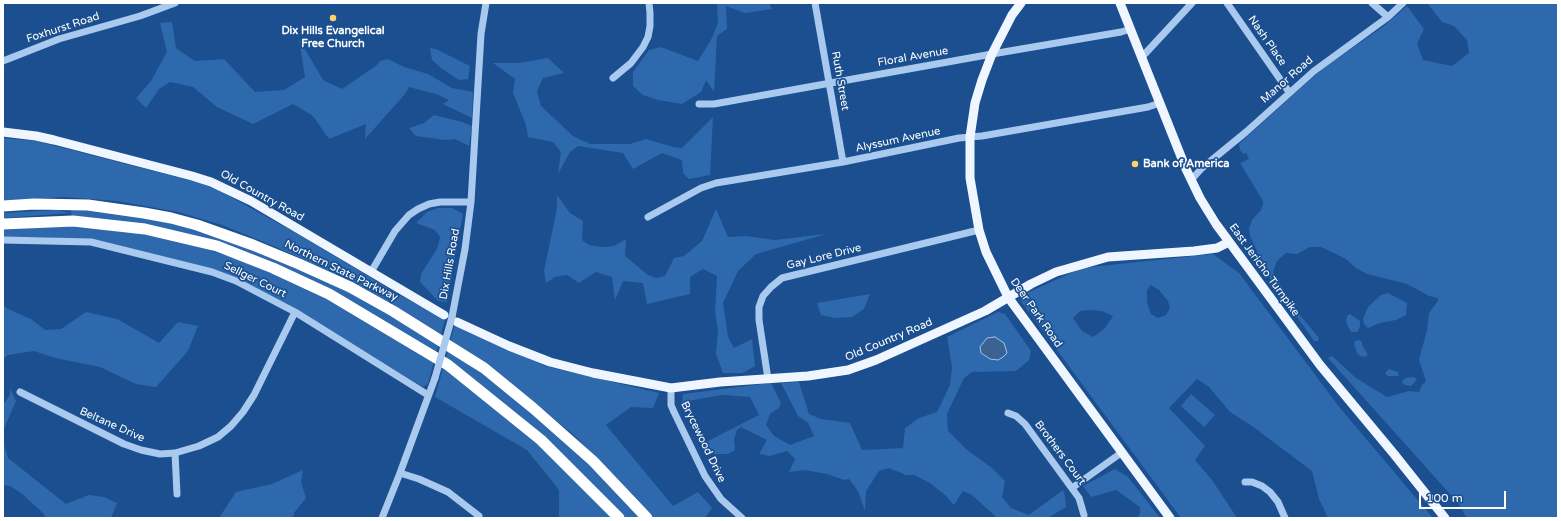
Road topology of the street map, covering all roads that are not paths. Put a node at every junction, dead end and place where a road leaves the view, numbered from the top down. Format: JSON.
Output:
{"nodes":[{"id":1,"x":175,"y":3,"type":"edge"},
{"id":2,"x":486,"y":3,"type":"edge"},
{"id":3,"x":649,"y":3,"type":"edge"},
{"id":4,"x":815,"y":3,"type":"edge"},
{"id":5,"x":1021,"y":3,"type":"edge"},
{"id":6,"x":1120,"y":3,"type":"edge"},
{"id":7,"x":1192,"y":3,"type":"edge"},
{"id":8,"x":1227,"y":3,"type":"edge"},
{"id":9,"x":1372,"y":3,"type":"edge"},
{"id":10,"x":1403,"y":3,"type":"edge"},
{"id":11,"x":1388,"y":18,"type":"junction"},
{"id":12,"x":1131,"y":29,"type":"junction"},
{"id":13,"x":992,"y":54,"type":"junction"},
{"id":14,"x":1142,"y":57,"type":"junction"},
{"id":15,"x":3,"y":60,"type":"edge"},
{"id":16,"x":613,"y":78,"type":"dead end"},
{"id":17,"x":829,"y":84,"type":"junction"},
{"id":18,"x":1289,"y":92,"type":"junction"},
{"id":19,"x":1160,"y":103,"type":"junction"},
{"id":20,"x":699,"y":104,"type":"dead end"},
{"id":21,"x":3,"y":132,"type":"edge"},
{"id":22,"x":970,"y":137,"type":"junction"},
{"id":23,"x":842,"y":162,"type":"junction"},
{"id":24,"x":1191,"y":180,"type":"junction"},
{"id":25,"x":471,"y":202,"type":"junction"},
{"id":26,"x":3,"y":206,"type":"edge"},
{"id":27,"x":648,"y":217,"type":"dead end"},
{"id":28,"x":3,"y":224,"type":"edge"},
{"id":29,"x":979,"y":230,"type":"junction"},
{"id":30,"x":3,"y":240,"type":"edge"},
{"id":31,"x":1229,"y":242,"type":"junction"},
{"id":32,"x":371,"y":272,"type":"junction"},
{"id":33,"x":1008,"y":297,"type":"junction"},
{"id":34,"x":295,"y":312,"type":"junction"},
{"id":35,"x":444,"y":315,"type":"dead end"},
{"id":36,"x":457,"y":322,"type":"dead end"},
{"id":37,"x":768,"y":379,"type":"junction"},
{"id":38,"x":671,"y":388,"type":"junction"},
{"id":39,"x":20,"y":392,"type":"dead end"},
{"id":40,"x":428,"y":395,"type":"junction"},
{"id":41,"x":1008,"y":413,"type":"dead end"},
{"id":42,"x":1121,"y":452,"type":"junction"},
{"id":43,"x":175,"y":453,"type":"junction"},
{"id":44,"x":400,"y":473,"type":"junction"},
{"id":45,"x":1245,"y":482,"type":"dead end"},
{"id":46,"x":1072,"y":488,"type":"junction"},
{"id":47,"x":177,"y":494,"type":"dead end"},
{"id":48,"x":1084,"y":514,"type":"dead end"},
{"id":49,"x":479,"y":516,"type":"dead end"},
{"id":50,"x":382,"y":518,"type":"edge"},
{"id":51,"x":619,"y":518,"type":"edge"},
{"id":52,"x":647,"y":518,"type":"edge"},
{"id":53,"x":742,"y":518,"type":"edge"},
{"id":54,"x":1170,"y":518,"type":"edge"},
{"id":55,"x":1285,"y":518,"type":"edge"},
{"id":56,"x":1445,"y":518,"type":"edge"}],
"edges":[{"from":1,"to":15,"type":"street","name":"Foxhurst Road"},
{"from":2,"to":25,"type":"street","name":"Dix Hills Road"},
{"from":3,"to":16,"type":"street"},
{"from":4,"to":17,"type":"street","name":"Ruth Street"},
{"from":5,"to":13,"type":"main road","name":"Deer Park Road"},
{"from":6,"to":12,"type":"main road","name":"East Jericho Turnpike"},
{"from":7,"to":14,"type":"street"},
{"from":8,"to":18,"type":"street","name":"Nash Place"},
{"from":9,"to":11,"type":"street"},
{"from":10,"to":11,"type":"street","name":"Manor Road"},
{"from":11,"to":18,"type":"street","name":"Manor Road"},
{"from":12,"to":13,"type":"street","name":"Floral Avenue"},
{"from":12,"to":14,"type":"main road","name":"East Jericho Turnpike"},
{"from":13,"to":17,"type":"street","name":"Floral Avenue"},
{"from":13,"to":22,"type":"main road","name":"Deer Park Road"},
{"from":14,"to":19,"type":"main road","name":"East Jericho Turnpike"},
{"from":17,"to":20,"type":"street","name":"Floral Avenue"},
{"from":17,"to":23,"type":"street","name":"Ruth Street"},
{"from":18,"to":24,"type":"street","name":"Manor Road"},
{"from":19,"to":22,"type":"street","name":"Alyssum Avenue"},
{"from":19,"to":24,"type":"main road","name":"East Jericho Turnpike"},
{"from":21,"to":32,"type":"main road","name":"Old Country Road"},
{"from":22,"to":23,"type":"street","name":"Alyssum Avenue"},
{"from":22,"to":29,"type":"main road","name":"Deer Park Road"},
{"from":23,"to":27,"type":"street","name":"Alyssum Avenue"},
{"from":24,"to":31,"type":"main road","name":"East Jericho Turnpike"},
{"from":25,"to":32,"type":"street"},
{"from":25,"to":40,"type":"street","name":"Dix Hills Road","bridge":true},
{"from":26,"to":52,"type":"highway","name":"Northern State Parkway"},
{"from":28,"to":51,"type":"highway"},
{"from":29,"to":33,"type":"main road","name":"Deer Park Road"},
{"from":29,"to":37,"type":"street","name":"Gay Lore Drive"},
{"from":30,"to":34,"type":"street","name":"Sellger Court"},
{"from":31,"to":33,"type":"main road","name":"Old Country Road"},
{"from":31,"to":56,"type":"main road","name":"East Jericho Turnpike"},
{"from":32,"to":35,"type":"main road","name":"Old Country Road"},
{"from":33,"to":37,"type":"main road","name":"Old Country Road"},
{"from":33,"to":42,"type":"main road","name":"Deer Park Road"},
{"from":34,"to":40,"type":"street","name":"Sellger Court"},
{"from":34,"to":43,"type":"street","name":"Beltane Drive"},
{"from":36,"to":38,"type":"main road","name":"Old Country Road"},
{"from":37,"to":38,"type":"main road","name":"Old Country Road"},
{"from":38,"to":53,"type":"street","name":"Brycewood Drive"},
{"from":39,"to":43,"type":"street","name":"Beltane Drive"},
{"from":40,"to":44,"type":"street","name":"Dix Hills Road"},
{"from":41,"to":46,"type":"street","name":"Brothers Court"},
{"from":42,"to":46,"type":"street"},
{"from":42,"to":54,"type":"main road","name":"Deer Park Road"},
{"from":43,"to":47,"type":"street"},
{"from":44,"to":49,"type":"street"},
{"from":44,"to":50,"type":"street","name":"Dix Hills Road"},
{"from":45,"to":55,"type":"street"},
{"from":46,"to":48,"type":"street","name":"Brothers Court"}]}
